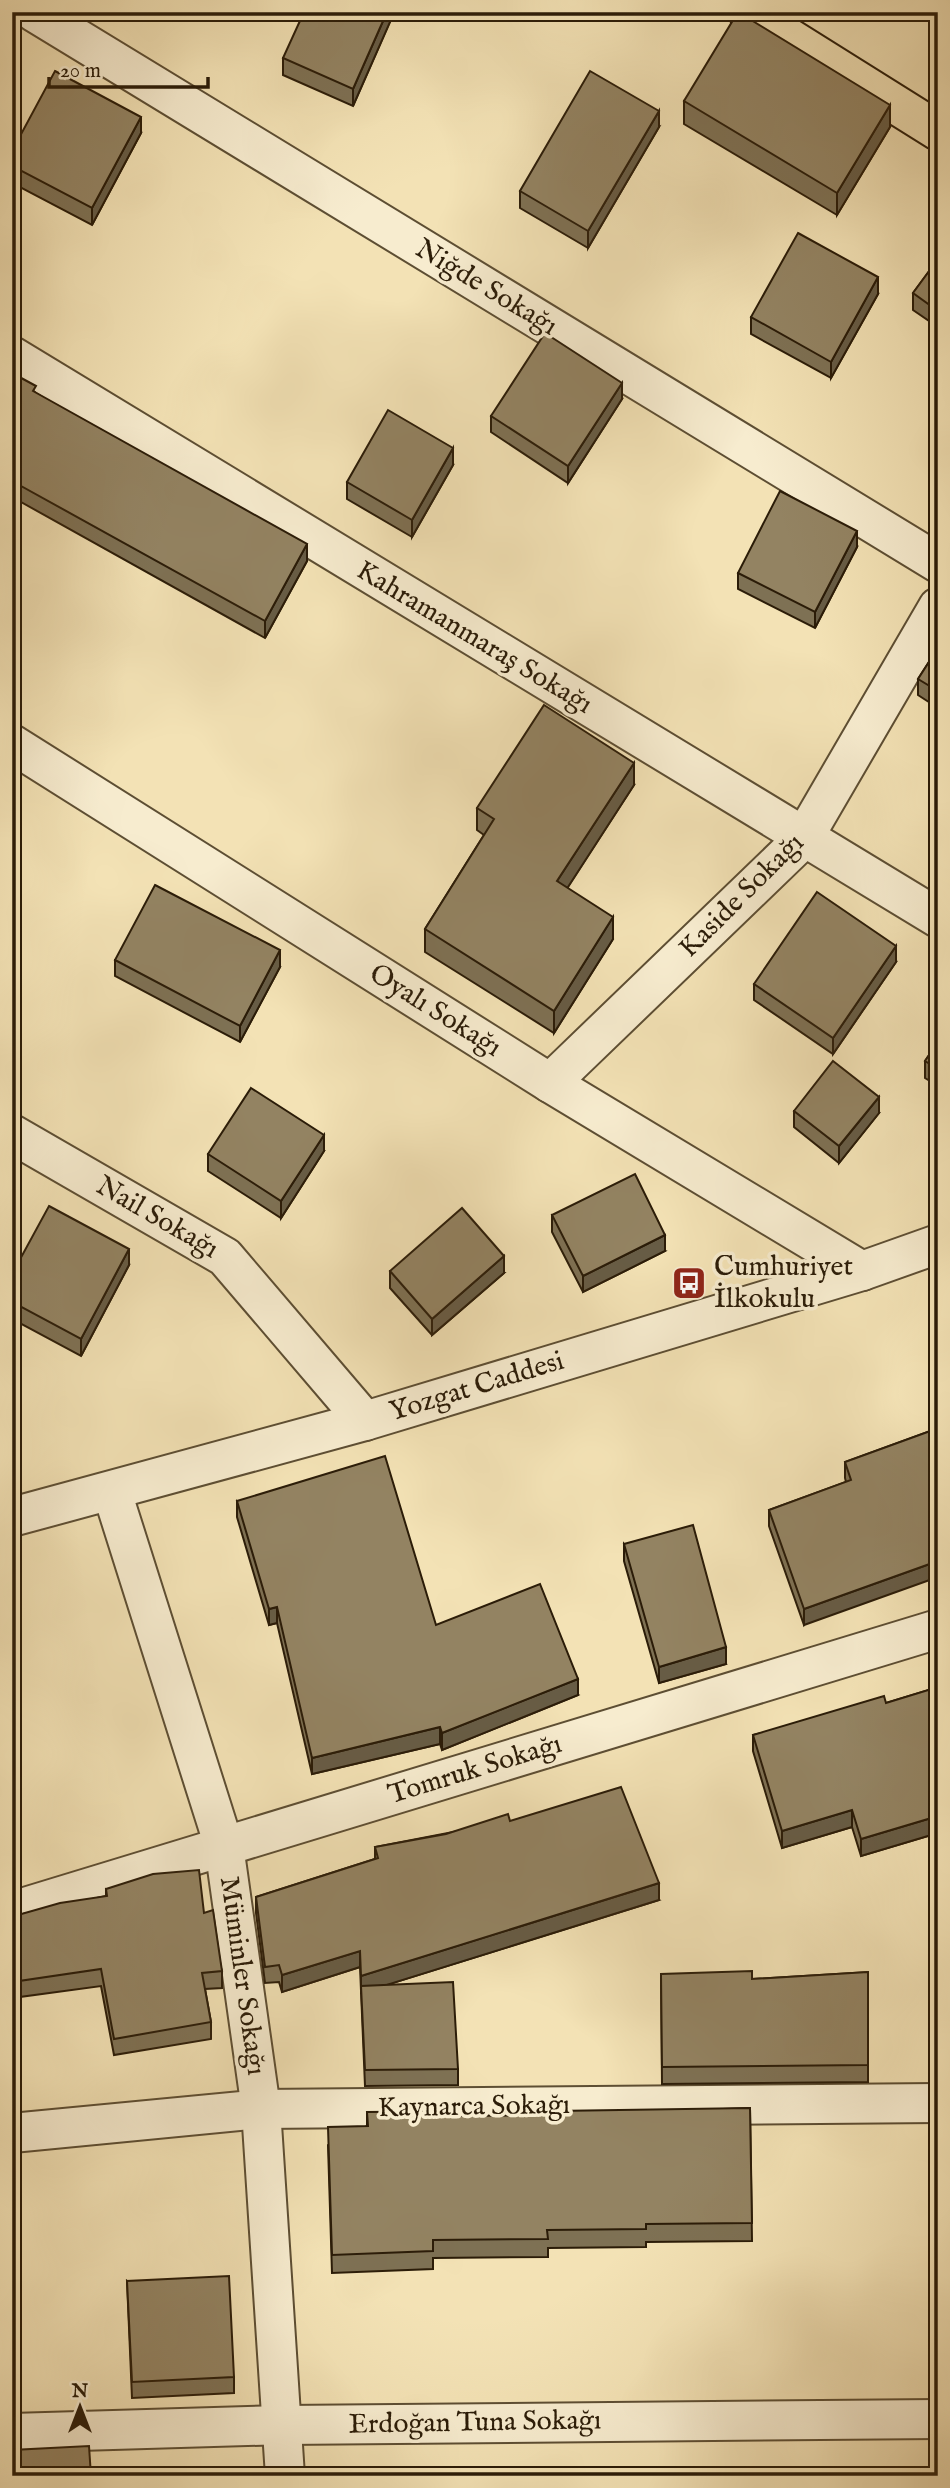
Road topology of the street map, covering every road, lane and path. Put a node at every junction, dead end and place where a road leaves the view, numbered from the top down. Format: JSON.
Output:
{"nodes":[{"id":1,"x":34,"y":12,"type":"edge"},
{"id":2,"x":748,"y":12,"type":"edge"},
{"id":3,"x":938,"y":131,"type":"edge"},
{"id":4,"x":12,"y":356,"type":"edge"},
{"id":5,"x":938,"y":564,"type":"edge"},
{"id":6,"x":938,"y":607,"type":"edge"},
{"id":7,"x":12,"y":744,"type":"edge"},
{"id":8,"x":803,"y":839,"type":"junction"},
{"id":9,"x":938,"y":918,"type":"edge"},
{"id":10,"x":550,"y":1083,"type":"junction"},
{"id":11,"x":12,"y":1134,"type":"edge"},
{"id":12,"x":934,"y":1256,"type":"edge"},
{"id":13,"x":862,"y":1271,"type":"junction"},
{"id":14,"x":365,"y":1422,"type":"junction"},
{"id":15,"x":12,"y":1485,"type":"edge"},
{"id":16,"x":112,"y":1492,"type":"junction"},
{"id":17,"x":54,"y":1507,"type":"junction"},
{"id":18,"x":12,"y":1517,"type":"edge"},
{"id":19,"x":938,"y":1629,"type":"edge"},
{"id":20,"x":223,"y":1846,"type":"junction"},
{"id":21,"x":12,"y":1911,"type":"edge"},
{"id":22,"x":938,"y":2103,"type":"edge"},
{"id":23,"x":261,"y":2109,"type":"junction"},
{"id":24,"x":12,"y":2133,"type":"edge"},
{"id":25,"x":938,"y":2419,"type":"edge"},
{"id":26,"x":284,"y":2425,"type":"junction"},
{"id":27,"x":12,"y":2432,"type":"edge"},
{"id":28,"x":285,"y":2476,"type":"edge"}],
"edges":[{"from":1,"to":5,"type":"street","name":"Niğde Sokağı"},
{"from":2,"to":3,"type":"main road"},
{"from":4,"to":8,"type":"street","name":"Kahramanmaraş Sokağı"},
{"from":6,"to":8,"type":"street","name":"Kaside Sokağı"},
{"from":7,"to":10,"type":"street","name":"Oyalı Sokağı"},
{"from":8,"to":9,"type":"street","name":"Kahramanmaraş Sokağı"},
{"from":8,"to":10,"type":"street","name":"Kaside Sokağı"},
{"from":10,"to":13,"type":"street","name":"Oyalı Sokağı"},
{"from":11,"to":14,"type":"street","name":"Nail Sokağı"},
{"from":12,"to":13,"type":"street","name":"Yozgat Caddesi"},
{"from":13,"to":14,"type":"street","name":"Yozgat Caddesi"},
{"from":14,"to":16,"type":"street","name":"Yozgat Caddesi"},
{"from":15,"to":17,"type":"street"},
{"from":16,"to":17,"type":"street","name":"Yozgat Caddesi"},
{"from":16,"to":20,"type":"street","name":"Müminler Sokağı"},
{"from":17,"to":18,"type":"street","name":"Yozgat Caddesi"},
{"from":19,"to":20,"type":"street","name":"Tomruk Sokağı"},
{"from":20,"to":21,"type":"street","name":"Tomruk Sokağı"},
{"from":20,"to":23,"type":"street","name":"Müminler Sokağı"},
{"from":22,"to":23,"type":"street","name":"Kaynarca Sokağı"},
{"from":23,"to":24,"type":"street","name":"Kaynarca Sokağı"},
{"from":23,"to":26,"type":"street","name":"Müminler Sokağı"},
{"from":25,"to":26,"type":"street","name":"Erdoğan Tuna Sokağı"},
{"from":26,"to":27,"type":"street","name":"Erdoğan Tuna Sokağı"},
{"from":26,"to":28,"type":"street","name":"Müminler Sokağı"}]}
